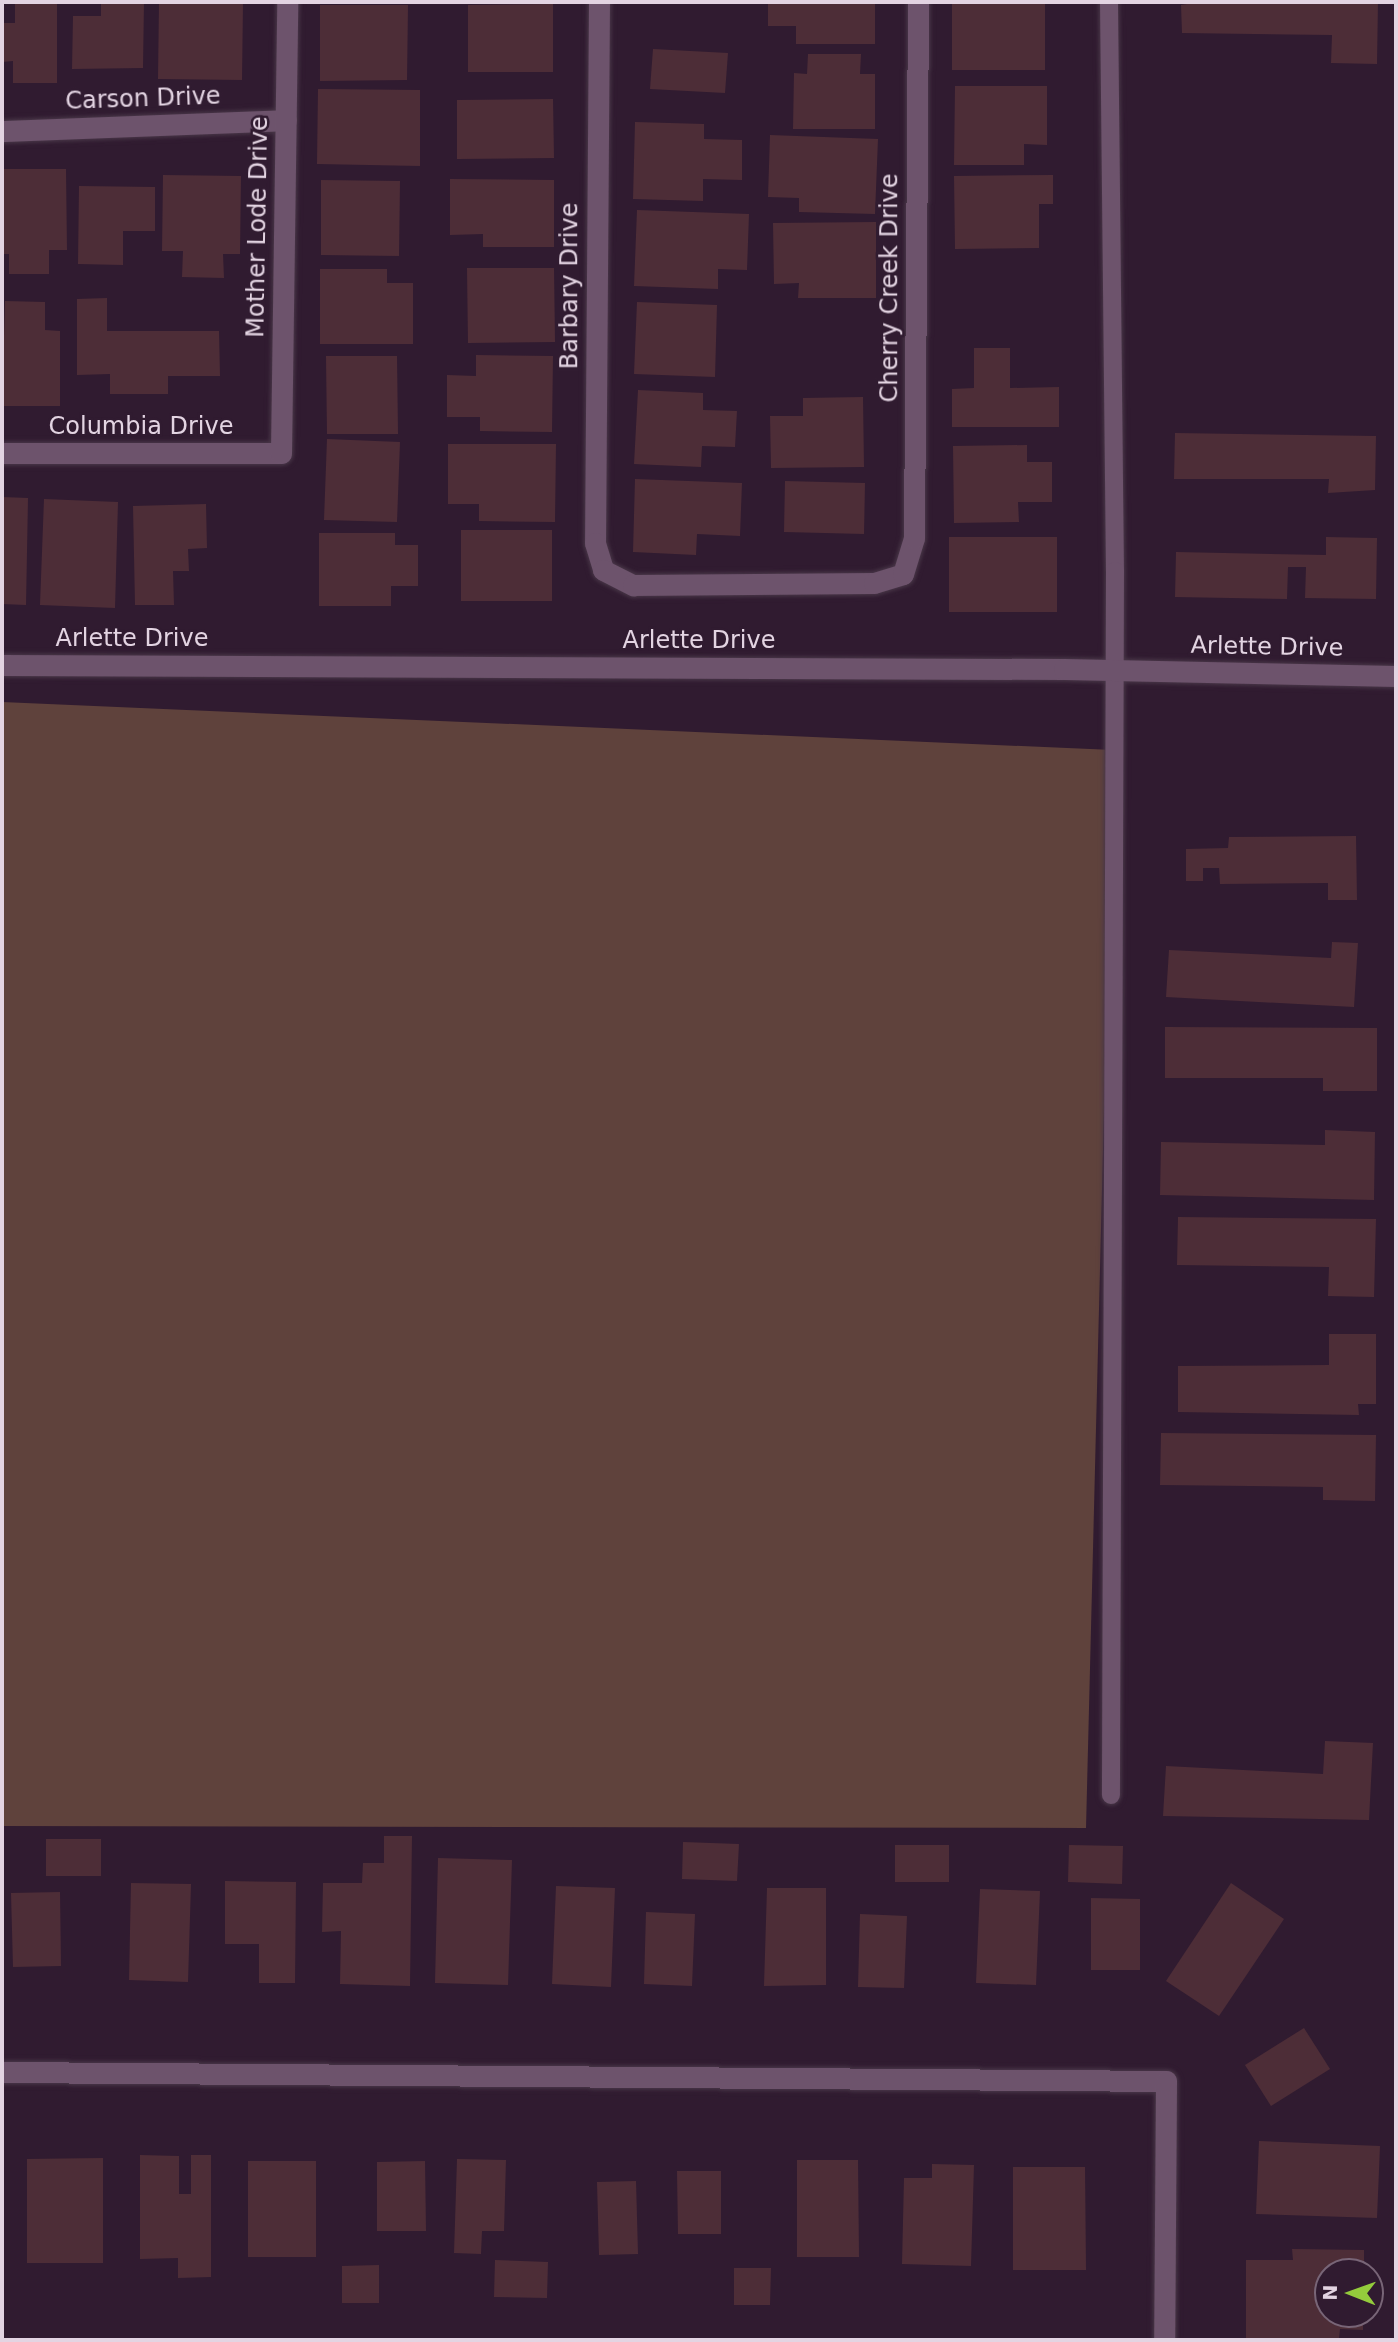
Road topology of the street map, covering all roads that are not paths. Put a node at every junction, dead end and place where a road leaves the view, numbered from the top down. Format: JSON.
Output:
{"nodes":[{"id":1,"x":287,"y":2,"type":"edge"},
{"id":2,"x":599,"y":2,"type":"edge"},
{"id":3,"x":918,"y":2,"type":"edge"},
{"id":4,"x":1109,"y":2,"type":"edge"},
{"id":5,"x":286,"y":120,"type":"junction"},
{"id":6,"x":2,"y":131,"type":"edge"},
{"id":7,"x":2,"y":453,"type":"edge"},
{"id":8,"x":281,"y":453,"type":"joint"},
{"id":9,"x":903,"y":574,"type":"joint"},
{"id":10,"x":2,"y":665,"type":"edge"},
{"id":11,"x":1114,"y":669,"type":"junction"},
{"id":12,"x":1396,"y":676,"type":"edge"},
{"id":13,"x":1111,"y":1795,"type":"dead end"},
{"id":14,"x":2,"y":2072,"type":"edge"},
{"id":15,"x":1164,"y":2340,"type":"edge"}],
"edges":[{"from":1,"to":5,"type":"street","name":"Mother Lode Drive"},
{"from":2,"to":9,"type":"street","name":"Barbary Drive"},
{"from":3,"to":9,"type":"street","name":"Cherry Creek Drive"},
{"from":4,"to":11,"type":"lane"},
{"from":5,"to":6,"type":"street","name":"Carson Drive"},
{"from":5,"to":8,"type":"street","name":"Mother Lode Drive"},
{"from":7,"to":8,"type":"street","name":"Columbia Drive"},
{"from":10,"to":11,"type":"street","name":"Arlette Drive"},
{"from":11,"to":12,"type":"street","name":"Arlette Drive"},
{"from":11,"to":13,"type":"lane"},
{"from":14,"to":15,"type":"street"}]}
